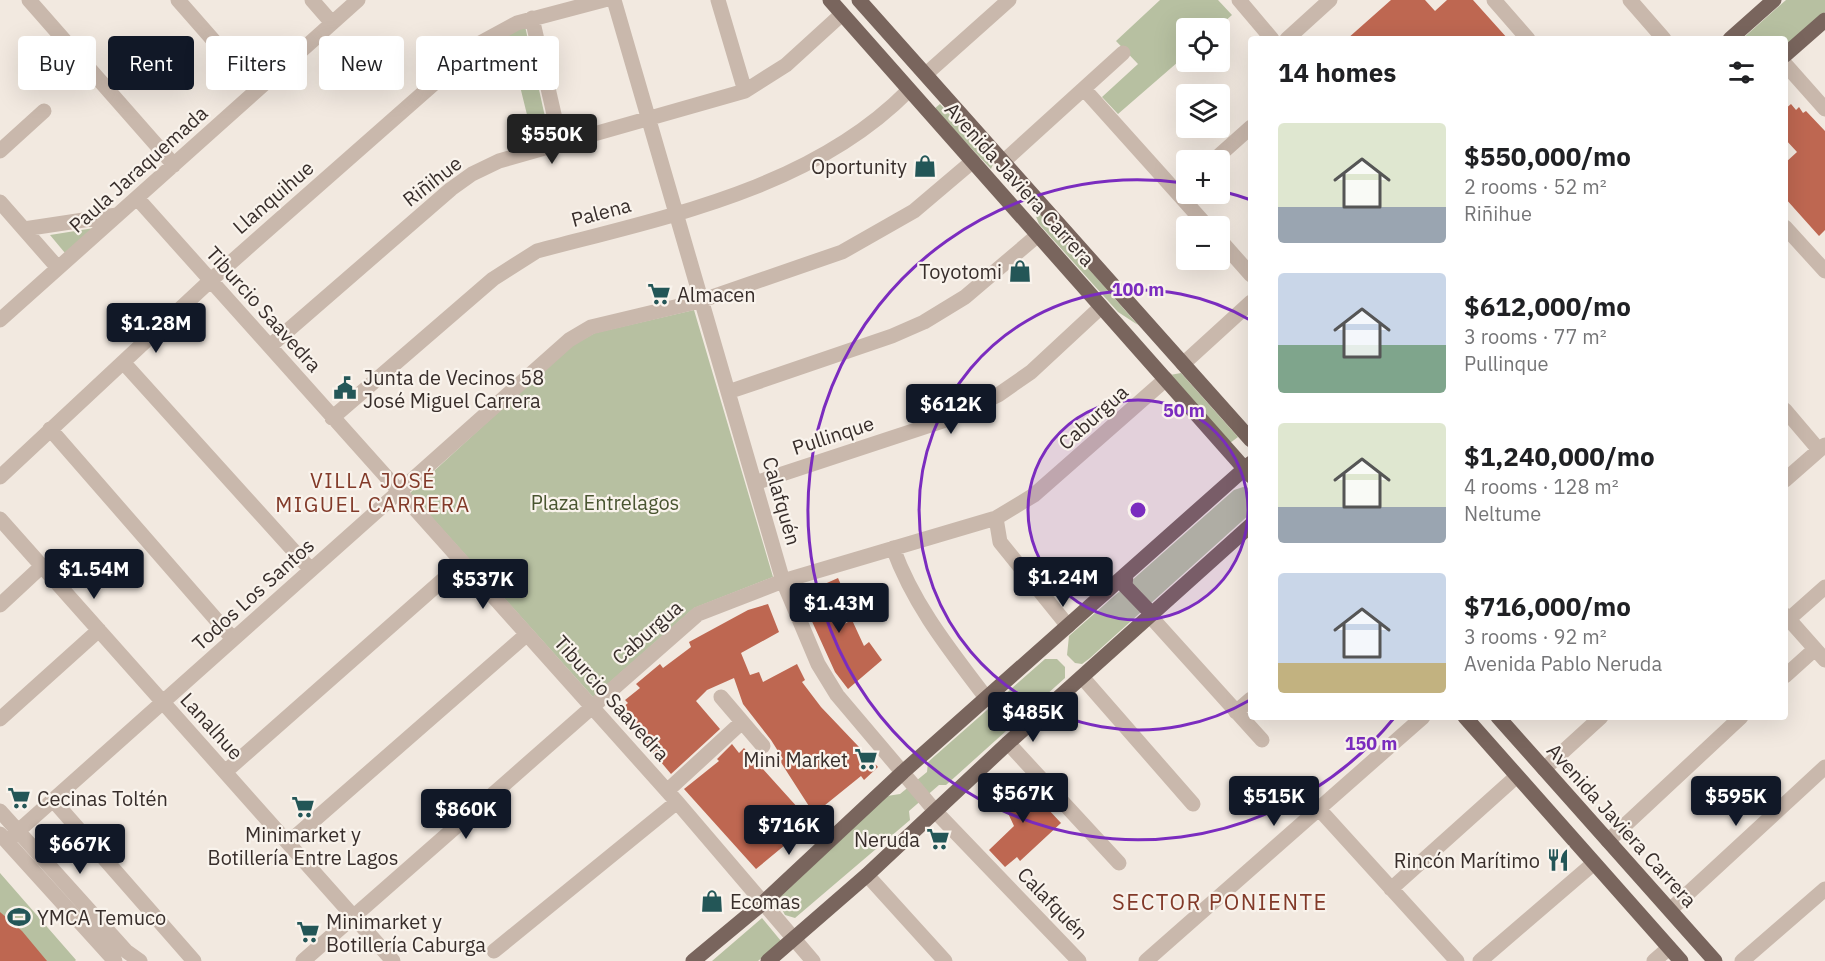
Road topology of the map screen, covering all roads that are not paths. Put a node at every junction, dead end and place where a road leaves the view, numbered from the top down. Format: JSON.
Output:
{"nodes":[{"id":1,"x":29,"y":0,"type":"edge"},
{"id":2,"x":178,"y":0,"type":"edge"},
{"id":3,"x":312,"y":0,"type":"edge"},
{"id":4,"x":357,"y":0,"type":"edge"},
{"id":5,"x":604,"y":0,"type":"edge"},
{"id":6,"x":614,"y":0,"type":"edge"},
{"id":7,"x":718,"y":0,"type":"edge"},
{"id":8,"x":830,"y":0,"type":"edge"},
{"id":9,"x":859,"y":0,"type":"edge"},
{"id":10,"x":1009,"y":0,"type":"edge"},
{"id":11,"x":1239,"y":0,"type":"edge"},
{"id":12,"x":1330,"y":0,"type":"edge"},
{"id":13,"x":1494,"y":0,"type":"edge"},
{"id":14,"x":1630,"y":0,"type":"edge"},
{"id":15,"x":1774,"y":0,"type":"edge"},
{"id":16,"x":842,"y":14,"type":"junction"},
{"id":17,"x":532,"y":18,"type":"junction"},
{"id":18,"x":1825,"y":20,"type":"edge"},
{"id":19,"x":332,"y":23,"type":"junction"},
{"id":20,"x":210,"y":36,"type":"edge"},
{"id":21,"x":1269,"y":36,"type":"edge"},
{"id":22,"x":1290,"y":36,"type":"edge"},
{"id":23,"x":1525,"y":36,"type":"edge"},
{"id":24,"x":1661,"y":36,"type":"edge"},
{"id":25,"x":1733,"y":36,"type":"edge"},
{"id":26,"x":307,"y":45,"type":"edge"},
{"id":27,"x":1788,"y":52,"type":"edge"},
{"id":28,"x":1124,"y":53,"type":"dead end"},
{"id":29,"x":1788,"y":67,"type":"edge"},
{"id":30,"x":926,"y":74,"type":"junction"},
{"id":31,"x":894,"y":75,"type":"junction"},
{"id":32,"x":1084,"y":89,"type":"junction"},
{"id":33,"x":257,"y":90,"type":"edge"},
{"id":34,"x":745,"y":91,"type":"junction"},
{"id":35,"x":908,"y":91,"type":"junction"},
{"id":36,"x":1825,"y":109,"type":"edge"},
{"id":37,"x":44,"y":111,"type":"dead end"},
{"id":38,"x":650,"y":118,"type":"junction"},
{"id":39,"x":1248,"y":130,"type":"edge"},
{"id":40,"x":561,"y":145,"type":"junction"},
{"id":41,"x":1225,"y":150,"type":"edge"},
{"id":42,"x":0,"y":151,"type":"edge"},
{"id":43,"x":973,"y":161,"type":"junction"},
{"id":44,"x":1003,"y":162,"type":"junction"},
{"id":45,"x":174,"y":165,"type":"junction"},
{"id":46,"x":1176,"y":183,"type":"edge"},
{"id":47,"x":995,"y":187,"type":"junction"},
{"id":48,"x":137,"y":198,"type":"junction"},
{"id":49,"x":0,"y":202,"type":"edge"},
{"id":50,"x":677,"y":214,"type":"junction"},
{"id":51,"x":117,"y":215,"type":"junction"},
{"id":52,"x":24,"y":229,"type":"junction"},
{"id":53,"x":1788,"y":229,"type":"edge"},
{"id":54,"x":1038,"y":235,"type":"junction"},
{"id":55,"x":1230,"y":251,"type":"edge"},
{"id":56,"x":58,"y":268,"type":"junction"},
{"id":57,"x":1825,"y":271,"type":"edge"},
{"id":58,"x":1248,"y":272,"type":"edge"},
{"id":59,"x":211,"y":280,"type":"junction"},
{"id":60,"x":700,"y":301,"type":"junction"},
{"id":61,"x":1248,"y":306,"type":"edge"},
{"id":62,"x":1101,"y":307,"type":"junction"},
{"id":63,"x":0,"y":320,"type":"edge"},
{"id":64,"x":270,"y":346,"type":"junction"},
{"id":65,"x":123,"y":362,"type":"junction"},
{"id":66,"x":1183,"y":364,"type":"junction"},
{"id":67,"x":1161,"y":374,"type":"junction"},
{"id":68,"x":728,"y":392,"type":"junction"},
{"id":69,"x":1788,"y":413,"type":"edge"},
{"id":70,"x":332,"y":418,"type":"junction"},
{"id":71,"x":50,"y":429,"type":"junction"},
{"id":72,"x":1248,"y":437,"type":"edge"},
{"id":73,"x":1822,"y":447,"type":"edge"},
{"id":74,"x":1248,"y":468,"type":"edge"},
{"id":75,"x":1248,"y":470,"type":"edge"},
{"id":76,"x":0,"y":477,"type":"edge"},
{"id":77,"x":1788,"y":477,"type":"edge"},
{"id":78,"x":755,"y":483,"type":"junction"},
{"id":79,"x":399,"y":493,"type":"junction"},
{"id":80,"x":996,"y":518,"type":"junction"},
{"id":81,"x":0,"y":519,"type":"edge"},
{"id":82,"x":1248,"y":528,"type":"edge"},
{"id":83,"x":893,"y":548,"type":"junction"},
{"id":84,"x":462,"y":563,"type":"junction"},
{"id":85,"x":42,"y":566,"type":"junction"},
{"id":86,"x":311,"y":570,"type":"junction"},
{"id":87,"x":1126,"y":574,"type":"junction"},
{"id":88,"x":783,"y":581,"type":"junction"},
{"id":89,"x":1825,"y":587,"type":"edge"},
{"id":90,"x":0,"y":604,"type":"edge"},
{"id":91,"x":1151,"y":615,"type":"junction"},
{"id":92,"x":1788,"y":616,"type":"edge"},
{"id":93,"x":1788,"y":618,"type":"edge"},
{"id":94,"x":1068,"y":626,"type":"junction"},
{"id":95,"x":99,"y":630,"type":"junction"},
{"id":96,"x":526,"y":634,"type":"junction"},
{"id":97,"x":233,"y":639,"type":"junction"},
{"id":98,"x":1820,"y":654,"type":"edge"},
{"id":99,"x":1788,"y":674,"type":"edge"},
{"id":100,"x":1082,"y":677,"type":"junction"},
{"id":101,"x":721,"y":696,"type":"dead end"},
{"id":102,"x":987,"y":699,"type":"junction"},
{"id":103,"x":163,"y":702,"type":"junction"},
{"id":104,"x":1248,"y":702,"type":"edge"},
{"id":105,"x":592,"y":707,"type":"junction"},
{"id":106,"x":1236,"y":712,"type":"junction"},
{"id":107,"x":0,"y":719,"type":"edge"},
{"id":108,"x":1420,"y":720,"type":"edge"},
{"id":109,"x":1468,"y":720,"type":"edge"},
{"id":110,"x":1501,"y":720,"type":"edge"},
{"id":111,"x":1598,"y":720,"type":"edge"},
{"id":112,"x":1738,"y":720,"type":"edge"},
{"id":113,"x":742,"y":722,"type":"junction"},
{"id":114,"x":1262,"y":740,"type":"dead end"},
{"id":115,"x":1008,"y":743,"type":"junction"},
{"id":116,"x":763,"y":746,"type":"dead end"},
{"id":117,"x":1825,"y":767,"type":"edge"},
{"id":118,"x":1544,"y":769,"type":"junction"},
{"id":119,"x":225,"y":772,"type":"junction"},
{"id":120,"x":903,"y":772,"type":"junction"},
{"id":121,"x":1517,"y":776,"type":"junction"},
{"id":122,"x":672,"y":797,"type":"junction"},
{"id":123,"x":53,"y":800,"type":"junction"},
{"id":124,"x":1193,"y":804,"type":"dead end"},
{"id":125,"x":1319,"y":809,"type":"junction"},
{"id":126,"x":0,"y":811,"type":"edge"},
{"id":127,"x":936,"y":812,"type":"junction"},
{"id":128,"x":1594,"y":825,"type":"junction"},
{"id":129,"x":8,"y":835,"type":"edge"},
{"id":130,"x":1608,"y":841,"type":"junction"},
{"id":131,"x":288,"y":843,"type":"junction"},
{"id":132,"x":1119,"y":863,"type":"dead end"},
{"id":133,"x":1594,"y":863,"type":"junction"},
{"id":134,"x":867,"y":875,"type":"junction"},
{"id":135,"x":1391,"y":889,"type":"junction"},
{"id":136,"x":1825,"y":889,"type":"edge"},
{"id":137,"x":764,"y":902,"type":"junction"},
{"id":138,"x":1670,"y":910,"type":"junction"},
{"id":139,"x":354,"y":917,"type":"junction"},
{"id":140,"x":794,"y":939,"type":"junction"},
{"id":141,"x":1669,"y":948,"type":"junction"},
{"id":142,"x":494,"y":951,"type":"dead end"},
{"id":143,"x":1711,"y":957,"type":"edge"},
{"id":144,"x":115,"y":961,"type":"edge"},
{"id":145,"x":140,"y":961,"type":"edge"},
{"id":146,"x":194,"y":961,"type":"edge"},
{"id":147,"x":303,"y":961,"type":"edge"},
{"id":148,"x":393,"y":961,"type":"edge"},
{"id":149,"x":693,"y":961,"type":"edge"},
{"id":150,"x":768,"y":961,"type":"edge"},
{"id":151,"x":813,"y":961,"type":"edge"},
{"id":152,"x":945,"y":961,"type":"edge"},
{"id":153,"x":1079,"y":961,"type":"edge"},
{"id":154,"x":1146,"y":961,"type":"edge"},
{"id":155,"x":1457,"y":961,"type":"edge"},
{"id":156,"x":1480,"y":961,"type":"edge"},
{"id":157,"x":1654,"y":961,"type":"edge"},
{"id":158,"x":1681,"y":961,"type":"edge"},
{"id":159,"x":1742,"y":961,"type":"edge"}],
"edges":[{"from":1,"to":45,"type":"street"},
{"from":2,"to":20,"type":"street"},
{"from":3,"to":19,"type":"street"},
{"from":4,"to":19,"type":"street","name":"Paula Jaraquemada"},
{"from":5,"to":17,"type":"street","name":"Llanquihue"},
{"from":6,"to":38,"type":"street","name":"Calafquén"},
{"from":7,"to":34,"type":"street"},
{"from":8,"to":16,"type":"main road","name":"Avenida Javiera Carrera"},
{"from":9,"to":30,"type":"main road","name":"Avenida Javiera Carrera"},
{"from":10,"to":30,"type":"street"},
{"from":11,"to":21,"type":"street"},
{"from":12,"to":22,"type":"street"},
{"from":13,"to":23,"type":"street"},
{"from":14,"to":24,"type":"street"},
{"from":15,"to":25,"type":"main road"},
{"from":16,"to":31,"type":"main road","name":"Avenida Javiera Carrera"},
{"from":16,"to":34,"type":"street","name":"Riñihue"},
{"from":17,"to":40,"type":"street"},
{"from":17,"to":59,"type":"street","name":"Llanquihue"},
{"from":18,"to":27,"type":"main road"},
{"from":19,"to":26,"type":"street","name":"Paula Jaraquemada"},
{"from":28,"to":32,"type":"street"},
{"from":29,"to":36,"type":"street"},
{"from":30,"to":31,"type":"main road"},
{"from":30,"to":44,"type":"main road","name":"Avenida Javiera Carrera"},
{"from":31,"to":35,"type":"main road","name":"Avenida Javiera Carrera"},
{"from":32,"to":44,"type":"street"},
{"from":32,"to":46,"type":"street"},
{"from":33,"to":45,"type":"street","name":"Paula Jaraquemada"},
{"from":34,"to":38,"type":"street","name":"Riñihue"},
{"from":35,"to":43,"type":"main road","name":"Avenida Javiera Carrera"},
{"from":35,"to":50,"type":"street","name":"Palena"},
{"from":37,"to":42,"type":"street"},
{"from":38,"to":40,"type":"street","name":"Riñihue"},
{"from":38,"to":50,"type":"street","name":"Calafquén"},
{"from":39,"to":41,"type":"street"},
{"from":40,"to":64,"type":"street","name":"Riñihue"},
{"from":43,"to":47,"type":"main road","name":"Avenida Javiera Carrera"},
{"from":43,"to":60,"type":"street","name":"Todos Los Santos"},
{"from":44,"to":47,"type":"main road"},
{"from":44,"to":66,"type":"main road","name":"Avenida Javiera Carrera"},
{"from":45,"to":48,"type":"street","name":"Paula Jaraquemada"},
{"from":47,"to":54,"type":"main road","name":"Avenida Javiera Carrera"},
{"from":48,"to":51,"type":"street","name":"Paula Jaraquemada"},
{"from":48,"to":59,"type":"street","name":"Tiburcio Saavedra"},
{"from":49,"to":52,"type":"street"},
{"from":50,"to":60,"type":"street","name":"Calafquén"},
{"from":50,"to":70,"type":"street","name":"Palena"},
{"from":51,"to":52,"type":"street"},
{"from":51,"to":56,"type":"street","name":"Paula Jaraquemada"},
{"from":52,"to":56,"type":"street"},
{"from":53,"to":57,"type":"street"},
{"from":54,"to":62,"type":"main road","name":"Avenida Javiera Carrera"},
{"from":54,"to":68,"type":"street"},
{"from":55,"to":58,"type":"street"},
{"from":56,"to":63,"type":"street","name":"Paula Jaraquemada"},
{"from":59,"to":64,"type":"street","name":"Tiburcio Saavedra"},
{"from":59,"to":65,"type":"street","name":"Llanquihue"},
{"from":60,"to":68,"type":"street","name":"Calafquén"},
{"from":60,"to":79,"type":"street","name":"Todos Los Santos"},
{"from":61,"to":66,"type":"street"},
{"from":62,"to":67,"type":"main road","name":"Avenida Javiera Carrera"},
{"from":62,"to":78,"type":"street","name":"Pullinque"},
{"from":64,"to":70,"type":"street","name":"Tiburcio Saavedra"},
{"from":65,"to":71,"type":"street","name":"Llanquihue"},
{"from":65,"to":86,"type":"street"},
{"from":66,"to":67,"type":"main road"},
{"from":66,"to":72,"type":"main road","name":"Avenida Javiera Carrera"},
{"from":67,"to":74,"type":"main road","name":"Avenida Javiera Carrera"},
{"from":67,"to":80,"type":"street","name":"Caburgua"},
{"from":68,"to":78,"type":"street","name":"Calafquén"},
{"from":69,"to":73,"type":"street"},
{"from":70,"to":79,"type":"street","name":"Tiburcio Saavedra"},
{"from":71,"to":76,"type":"street","name":"Llanquihue"},
{"from":71,"to":97,"type":"street"},
{"from":73,"to":77,"type":"street"},
{"from":75,"to":87,"type":"main road"},
{"from":78,"to":88,"type":"street","name":"Calafquén"},
{"from":79,"to":84,"type":"street","name":"Tiburcio Saavedra"},
{"from":79,"to":86,"type":"street","name":"Todos Los Santos"},
{"from":80,"to":83,"type":"street","name":"Caburgua"},
{"from":80,"to":94,"type":"street"},
{"from":81,"to":85,"type":"street","name":"Lanalhue"},
{"from":82,"to":91,"type":"main road"},
{"from":83,"to":88,"type":"street","name":"Caburgua"},
{"from":83,"to":102,"type":"street"},
{"from":84,"to":96,"type":"street","name":"Tiburcio Saavedra"},
{"from":84,"to":119,"type":"street"},
{"from":85,"to":90,"type":"street"},
{"from":85,"to":95,"type":"street","name":"Lanalhue"},
{"from":86,"to":97,"type":"street","name":"Todos Los Santos"},
{"from":87,"to":91,"type":"main road"},
{"from":87,"to":94,"type":"main road"},
{"from":88,"to":105,"type":"street","name":"Caburgua"},
{"from":88,"to":120,"type":"street","name":"Calafquén"},
{"from":89,"to":92,"type":"street"},
{"from":91,"to":100,"type":"main road"},
{"from":91,"to":106,"type":"street"},
{"from":93,"to":98,"type":"street"},
{"from":94,"to":102,"type":"main road"},
{"from":95,"to":103,"type":"street","name":"Lanalhue"},
{"from":95,"to":107,"type":"street"},
{"from":96,"to":105,"type":"street","name":"Tiburcio Saavedra"},
{"from":96,"to":131,"type":"street"},
{"from":97,"to":103,"type":"street","name":"Todos Los Santos"},
{"from":98,"to":99,"type":"street"},
{"from":100,"to":115,"type":"main road"},
{"from":100,"to":124,"type":"street"},
{"from":101,"to":113,"type":"street"},
{"from":102,"to":120,"type":"main road"},
{"from":103,"to":119,"type":"street","name":"Lanalhue"},
{"from":103,"to":123,"type":"street","name":"Todos Los Santos"},
{"from":104,"to":106,"type":"street"},
{"from":105,"to":122,"type":"street","name":"Tiburcio Saavedra"},
{"from":105,"to":139,"type":"street","name":"Caburgua"},
{"from":106,"to":114,"type":"street"},
{"from":108,"to":125,"type":"street"},
{"from":109,"to":121,"type":"main road"},
{"from":110,"to":118,"type":"main road","name":"Avenida Javiera Carrera"},
{"from":111,"to":118,"type":"street"},
{"from":112,"to":130,"type":"street"},
{"from":113,"to":116,"type":"street"},
{"from":113,"to":122,"type":"street"},
{"from":115,"to":127,"type":"main road"},
{"from":115,"to":132,"type":"street"},
{"from":117,"to":138,"type":"street"},
{"from":118,"to":128,"type":"main road","name":"Avenida Javiera Carrera"},
{"from":119,"to":131,"type":"street","name":"Lanalhue"},
{"from":120,"to":127,"type":"street","name":"Calafquén"},
{"from":120,"to":137,"type":"main road"},
{"from":121,"to":133,"type":"main road"},
{"from":121,"to":135,"type":"street"},
{"from":122,"to":137,"type":"street","name":"Tiburcio Saavedra"},
{"from":122,"to":142,"type":"street"},
{"from":123,"to":129,"type":"street","name":"Todos Los Santos"},
{"from":123,"to":146,"type":"street"},
{"from":125,"to":135,"type":"street"},
{"from":125,"to":154,"type":"street"},
{"from":126,"to":129,"type":"street"},
{"from":127,"to":134,"type":"main road"},
{"from":127,"to":153,"type":"street","name":"Calafquén"},
{"from":128,"to":130,"type":"main road","name":"Avenida Javiera Carrera"},
{"from":128,"to":133,"type":"main road"},
{"from":129,"to":144,"type":"street"},
{"from":129,"to":145,"type":"street"},
{"from":130,"to":138,"type":"main road","name":"Avenida Javiera Carrera"},
{"from":131,"to":139,"type":"street","name":"Lanalhue"},
{"from":133,"to":141,"type":"main road"},
{"from":133,"to":156,"type":"street"},
{"from":134,"to":140,"type":"main road"},
{"from":134,"to":152,"type":"street"},
{"from":135,"to":155,"type":"street"},
{"from":136,"to":159,"type":"street"},
{"from":137,"to":140,"type":"street","name":"Tiburcio Saavedra"},
{"from":137,"to":149,"type":"main road"},
{"from":138,"to":143,"type":"main road","name":"Avenida Javiera Carrera"},
{"from":139,"to":147,"type":"street","name":"Caburgua"},
{"from":139,"to":148,"type":"street","name":"Lanalhue"},
{"from":140,"to":150,"type":"main road"},
{"from":140,"to":151,"type":"street","name":"Tiburcio Saavedra"},
{"from":141,"to":143,"type":"main road"},
{"from":141,"to":157,"type":"street"},
{"from":141,"to":158,"type":"main road"}]}
